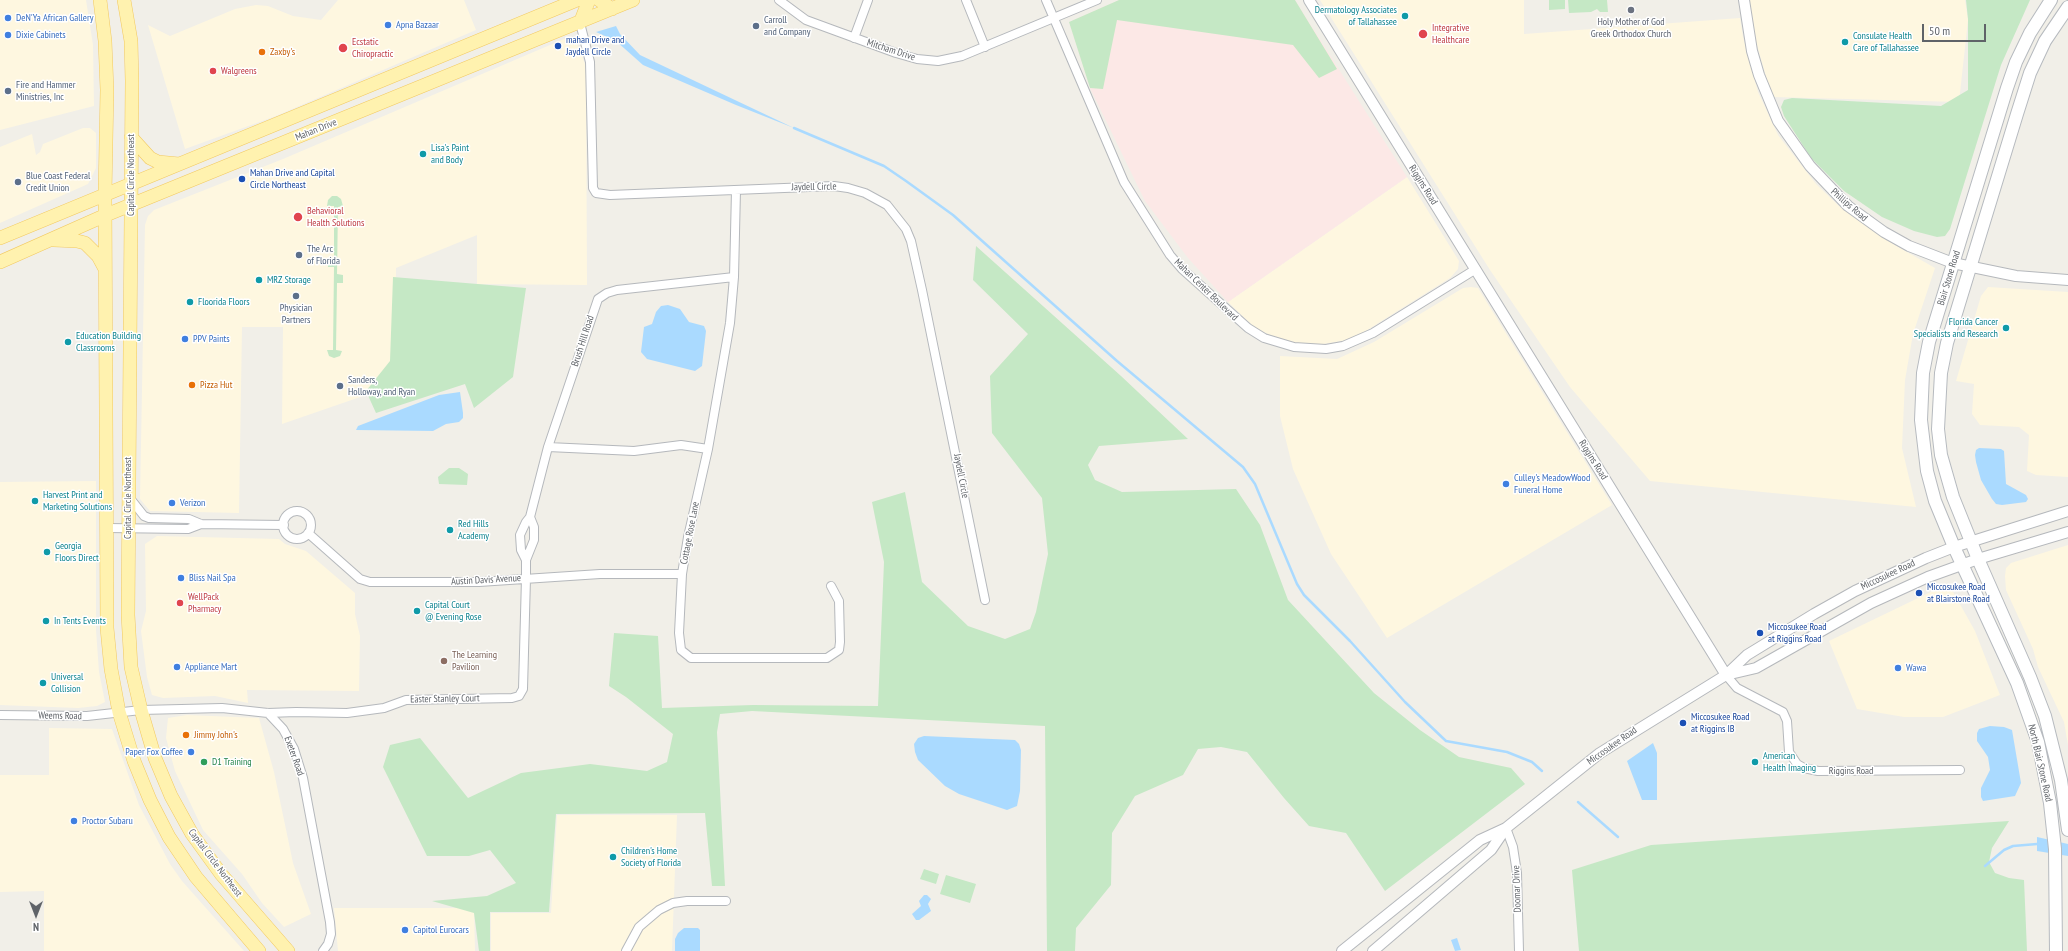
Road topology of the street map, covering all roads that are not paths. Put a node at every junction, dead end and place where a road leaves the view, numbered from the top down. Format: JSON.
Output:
{"nodes":[{"id":1,"x":100,"y":0,"type":"edge"},
{"id":2,"x":124,"y":0,"type":"edge"},
{"id":3,"x":577,"y":0,"type":"edge"},
{"id":4,"x":589,"y":0,"type":"edge"},
{"id":5,"x":599,"y":0,"type":"edge"},
{"id":6,"x":633,"y":0,"type":"edge"},
{"id":7,"x":779,"y":0,"type":"edge"},
{"id":8,"x":868,"y":0,"type":"edge"},
{"id":9,"x":966,"y":0,"type":"edge"},
{"id":10,"x":1046,"y":0,"type":"edge"},
{"id":11,"x":1097,"y":0,"type":"edge"},
{"id":12,"x":1309,"y":0,"type":"edge"},
{"id":13,"x":1744,"y":0,"type":"edge"},
{"id":14,"x":2051,"y":0,"type":"edge"},
{"id":15,"x":2068,"y":7,"type":"edge"},
{"id":16,"x":612,"y":9,"type":"junction"},
{"id":17,"x":1054,"y":18,"type":"junction"},
{"id":18,"x":580,"y":23,"type":"junction"},
{"id":19,"x":854,"y":38,"type":"junction"},
{"id":20,"x":985,"y":47,"type":"junction"},
{"id":21,"x":319,"y":108,"type":"junction"},
{"id":22,"x":327,"y":126,"type":"junction"},
{"id":23,"x":131,"y":137,"type":"junction"},
{"id":24,"x":180,"y":165,"type":"junction"},
{"id":25,"x":130,"y":185,"type":"junction"},
{"id":26,"x":736,"y":190,"type":"junction"},
{"id":27,"x":105,"y":194,"type":"junction"},
{"id":28,"x":130,"y":206,"type":"junction"},
{"id":29,"x":106,"y":215,"type":"junction"},
{"id":30,"x":0,"y":238,"type":"edge"},
{"id":31,"x":50,"y":240,"type":"junction"},
{"id":32,"x":0,"y":262,"type":"edge"},
{"id":33,"x":1953,"y":263,"type":"junction"},
{"id":34,"x":1970,"y":268,"type":"junction"},
{"id":35,"x":1476,"y":269,"type":"junction"},
{"id":36,"x":106,"y":271,"type":"junction"},
{"id":37,"x":734,"y":277,"type":"junction"},
{"id":38,"x":2068,"y":280,"type":"edge"},
{"id":39,"x":548,"y":446,"type":"junction"},
{"id":40,"x":708,"y":449,"type":"junction"},
{"id":41,"x":128,"y":496,"type":"junction"},
{"id":42,"x":2068,"y":511,"type":"edge"},
{"id":43,"x":530,"y":517,"type":"junction"},
{"id":44,"x":107,"y":523,"type":"junction"},
{"id":45,"x":128,"y":523,"type":"junction"},
{"id":46,"x":202,"y":524,"type":"junction"},
{"id":47,"x":284,"y":524,"type":"junction"},
{"id":48,"x":2068,"y":532,"type":"edge"},
{"id":49,"x":308,"y":533,"type":"junction"},
{"id":50,"x":1970,"y":542,"type":"junction"},
{"id":51,"x":1954,"y":547,"type":"junction"},
{"id":52,"x":1978,"y":559,"type":"junction"},
{"id":53,"x":526,"y":560,"type":"junction"},
{"id":54,"x":1963,"y":564,"type":"junction"},
{"id":55,"x":682,"y":574,"type":"junction"},
{"id":56,"x":526,"y":578,"type":"junction"},
{"id":57,"x":831,"y":586,"type":"dead end"},
{"id":58,"x":985,"y":600,"type":"dead end"},
{"id":59,"x":1726,"y":675,"type":"junction"},
{"id":60,"x":523,"y":689,"type":"joint"},
{"id":61,"x":141,"y":710,"type":"junction"},
{"id":62,"x":119,"y":712,"type":"junction"},
{"id":63,"x":268,"y":713,"type":"junction"},
{"id":64,"x":0,"y":715,"type":"edge"},
{"id":65,"x":1960,"y":770,"type":"dead end"},
{"id":66,"x":2052,"y":820,"type":"junction"},
{"id":67,"x":2067,"y":825,"type":"edge"},
{"id":68,"x":1506,"y":828,"type":"junction"},
{"id":69,"x":726,"y":902,"type":"dead end"},
{"id":70,"x":259,"y":951,"type":"edge"},
{"id":71,"x":288,"y":951,"type":"edge"},
{"id":72,"x":323,"y":951,"type":"edge"},
{"id":73,"x":626,"y":951,"type":"edge"},
{"id":74,"x":1342,"y":951,"type":"edge"},
{"id":75,"x":1373,"y":951,"type":"edge"},
{"id":76,"x":1519,"y":951,"type":"edge"},
{"id":77,"x":2056,"y":951,"type":"edge"}],
"edges":[{"from":1,"to":27,"type":"main road"},
{"from":2,"to":23,"type":"main road","name":"Capital Circle Northeast"},
{"from":3,"to":21,"type":"main road","name":"Mahan Drive"},
{"from":4,"to":18,"type":"main road"},
{"from":5,"to":16,"type":"main road"},
{"from":6,"to":16,"type":"main road","name":"Mahan Drive"},
{"from":7,"to":19,"type":"street","name":"Mitcham Drive"},
{"from":8,"to":19,"type":"street"},
{"from":9,"to":20,"type":"street"},
{"from":10,"to":17,"type":"street","name":"Mahan Center Boulevard"},
{"from":11,"to":17,"type":"street","name":"Mitcham Drive"},
{"from":12,"to":35,"type":"street","name":"Riggins Road"},
{"from":13,"to":33,"type":"street","name":"Phillips Road"},
{"from":14,"to":33,"type":"main road","name":"Blair Stone Road"},
{"from":15,"to":34,"type":"main road","name":"Blair Stone Road"},
{"from":16,"to":18,"type":"main road","name":"Mahan Drive"},
{"from":17,"to":20,"type":"street","name":"Mitcham Drive"},
{"from":17,"to":35,"type":"street","name":"Mahan Center Boulevard"},
{"from":18,"to":22,"type":"main road","name":"Mahan Drive"},
{"from":18,"to":26,"type":"street","name":"Jaydell Circle"},
{"from":19,"to":20,"type":"street","name":"Mitcham Drive"},
{"from":21,"to":22,"type":"main road"},
{"from":21,"to":24,"type":"main road","name":"Mahan Drive"},
{"from":22,"to":28,"type":"main road","name":"Mahan Drive"},
{"from":23,"to":24,"type":"main road"},
{"from":23,"to":25,"type":"main road","name":"Capital Circle Northeast"},
{"from":24,"to":25,"type":"main road","name":"Mahan Drive"},
{"from":25,"to":27,"type":"main road","name":"Mahan Drive"},
{"from":25,"to":28,"type":"main road","name":"Capital Circle Northeast"},
{"from":26,"to":37,"type":"street","name":"Cottage Rose Lane"},
{"from":26,"to":58,"type":"street","name":"Jaydell Circle"},
{"from":27,"to":29,"type":"main road"},
{"from":27,"to":30,"type":"main road","name":"Mahan Drive"},
{"from":28,"to":29,"type":"main road","name":"Mahan Drive"},
{"from":28,"to":41,"type":"main road","name":"Capital Circle Northeast"},
{"from":29,"to":31,"type":"main road","name":"Mahan Drive"},
{"from":29,"to":36,"type":"main road"},
{"from":31,"to":32,"type":"main road","name":"Mahan Drive"},
{"from":31,"to":36,"type":"main road"},
{"from":33,"to":34,"type":"street","name":"Phillips Road"},
{"from":33,"to":51,"type":"main road","name":"Blair Stone Road"},
{"from":34,"to":38,"type":"street","name":"Phillips Road"},
{"from":34,"to":50,"type":"main road","name":"Blair Stone Road"},
{"from":35,"to":59,"type":"street","name":"Riggins Road"},
{"from":36,"to":44,"type":"main road"},
{"from":37,"to":39,"type":"street","name":"Brush Hill Road"},
{"from":37,"to":40,"type":"street","name":"Cottage Rose Lane"},
{"from":39,"to":40,"type":"street"},
{"from":39,"to":43,"type":"street","name":"Brush Hill Road"},
{"from":40,"to":55,"type":"street","name":"Cottage Rose Lane"},
{"from":41,"to":45,"type":"main road","name":"Capital Circle Northeast"},
{"from":41,"to":46,"type":"street"},
{"from":42,"to":50,"type":"street","name":"Miccosukee Road"},
{"from":43,"to":53,"type":"street","name":"Brush Hill Road"},
{"from":43,"to":53,"type":"street","name":"Brush Hill Road"},
{"from":44,"to":45,"type":"main road"},
{"from":44,"to":62,"type":"main road"},
{"from":45,"to":46,"type":"street"},
{"from":45,"to":61,"type":"main road","name":"Capital Circle Northeast"},
{"from":46,"to":47,"type":"street"},
{"from":47,"to":49,"type":"street"},
{"from":47,"to":49,"type":"street"},
{"from":48,"to":52,"type":"street","name":"Miccosukee Road"},
{"from":49,"to":56,"type":"street","name":"Austin Davis Avenue"},
{"from":50,"to":51,"type":"street","name":"Miccosukee Road"},
{"from":50,"to":52,"type":"main road","name":"Blair Stone Road"},
{"from":51,"to":54,"type":"main road","name":"Blair Stone Road"},
{"from":51,"to":59,"type":"street","name":"Miccosukee Road"},
{"from":52,"to":54,"type":"street","name":"Miccosukee Road"},
{"from":52,"to":67,"type":"main road","name":"North Blair Stone Road"},
{"from":53,"to":56,"type":"street","name":"Brush Hill Road"},
{"from":54,"to":59,"type":"street","name":"Miccosukee Road"},
{"from":54,"to":66,"type":"main road","name":"North Blair Stone Road"},
{"from":55,"to":56,"type":"street","name":"Austin Davis Avenue"},
{"from":55,"to":57,"type":"street","name":"Cottage Rose Lane"},
{"from":56,"to":60,"type":"street","name":"Brush Hill Road"},
{"from":59,"to":65,"type":"street","name":"Riggins Road"},
{"from":59,"to":68,"type":"street","name":"Miccosukee Road"},
{"from":60,"to":63,"type":"street","name":"Easter Stanley Court"},
{"from":61,"to":62,"type":"street"},
{"from":61,"to":63,"type":"street"},
{"from":61,"to":71,"type":"main road","name":"Capital Circle Northeast"},
{"from":62,"to":64,"type":"street","name":"Weems Road"},
{"from":62,"to":70,"type":"main road"},
{"from":63,"to":72,"type":"street","name":"Exeter Road"},
{"from":66,"to":67,"type":"main road"},
{"from":66,"to":77,"type":"main road","name":"North Blair Stone Road"},
{"from":68,"to":74,"type":"street","name":"Miccosukee Road"},
{"from":68,"to":75,"type":"street","name":"Miccosukee Road"},
{"from":68,"to":76,"type":"street","name":"Doomar Drive"},
{"from":69,"to":73,"type":"street"}]}
